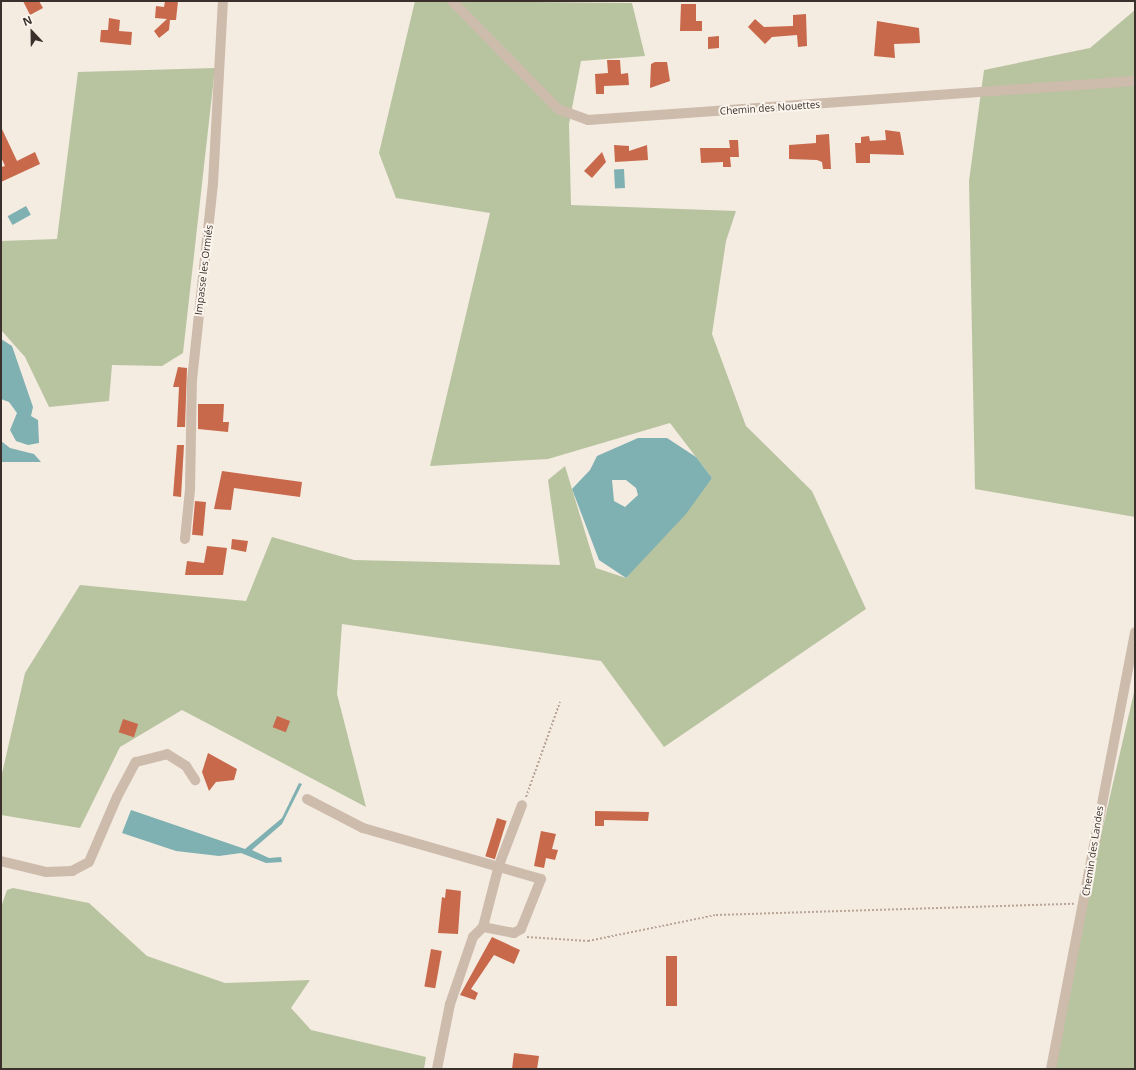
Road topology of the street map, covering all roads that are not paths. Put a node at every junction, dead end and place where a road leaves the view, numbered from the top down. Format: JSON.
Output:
{"nodes":[{"id":1,"x":223,"y":1,"type":"edge"},
{"id":2,"x":452,"y":1,"type":"edge"},
{"id":3,"x":1135,"y":81,"type":"edge"},
{"id":4,"x":185,"y":539,"type":"dead end"},
{"id":5,"x":1135,"y":632,"type":"edge"},
{"id":6,"x":195,"y":780,"type":"dead end"},
{"id":7,"x":307,"y":799,"type":"dead end"},
{"id":8,"x":522,"y":805,"type":"road end"},
{"id":9,"x":1,"y":861,"type":"edge"},
{"id":10,"x":499,"y":865,"type":"junction"},
{"id":11,"x":483,"y":927,"type":"junction"},
{"id":12,"x":437,"y":1069,"type":"edge"},
{"id":13,"x":1051,"y":1069,"type":"edge"}],
"edges":[{"from":1,"to":4,"type":"street","name":"Impasse les Ormiés"},
{"from":2,"to":3,"type":"street","name":"Chemin des Nouettes"},
{"from":5,"to":13,"type":"street","name":"Chemin des Landes"},
{"from":6,"to":9,"type":"street"},
{"from":7,"to":10,"type":"street"},
{"from":8,"to":10,"type":"street"},
{"from":10,"to":11,"type":"street"},
{"from":10,"to":11,"type":"street"},
{"from":11,"to":12,"type":"street"}]}
